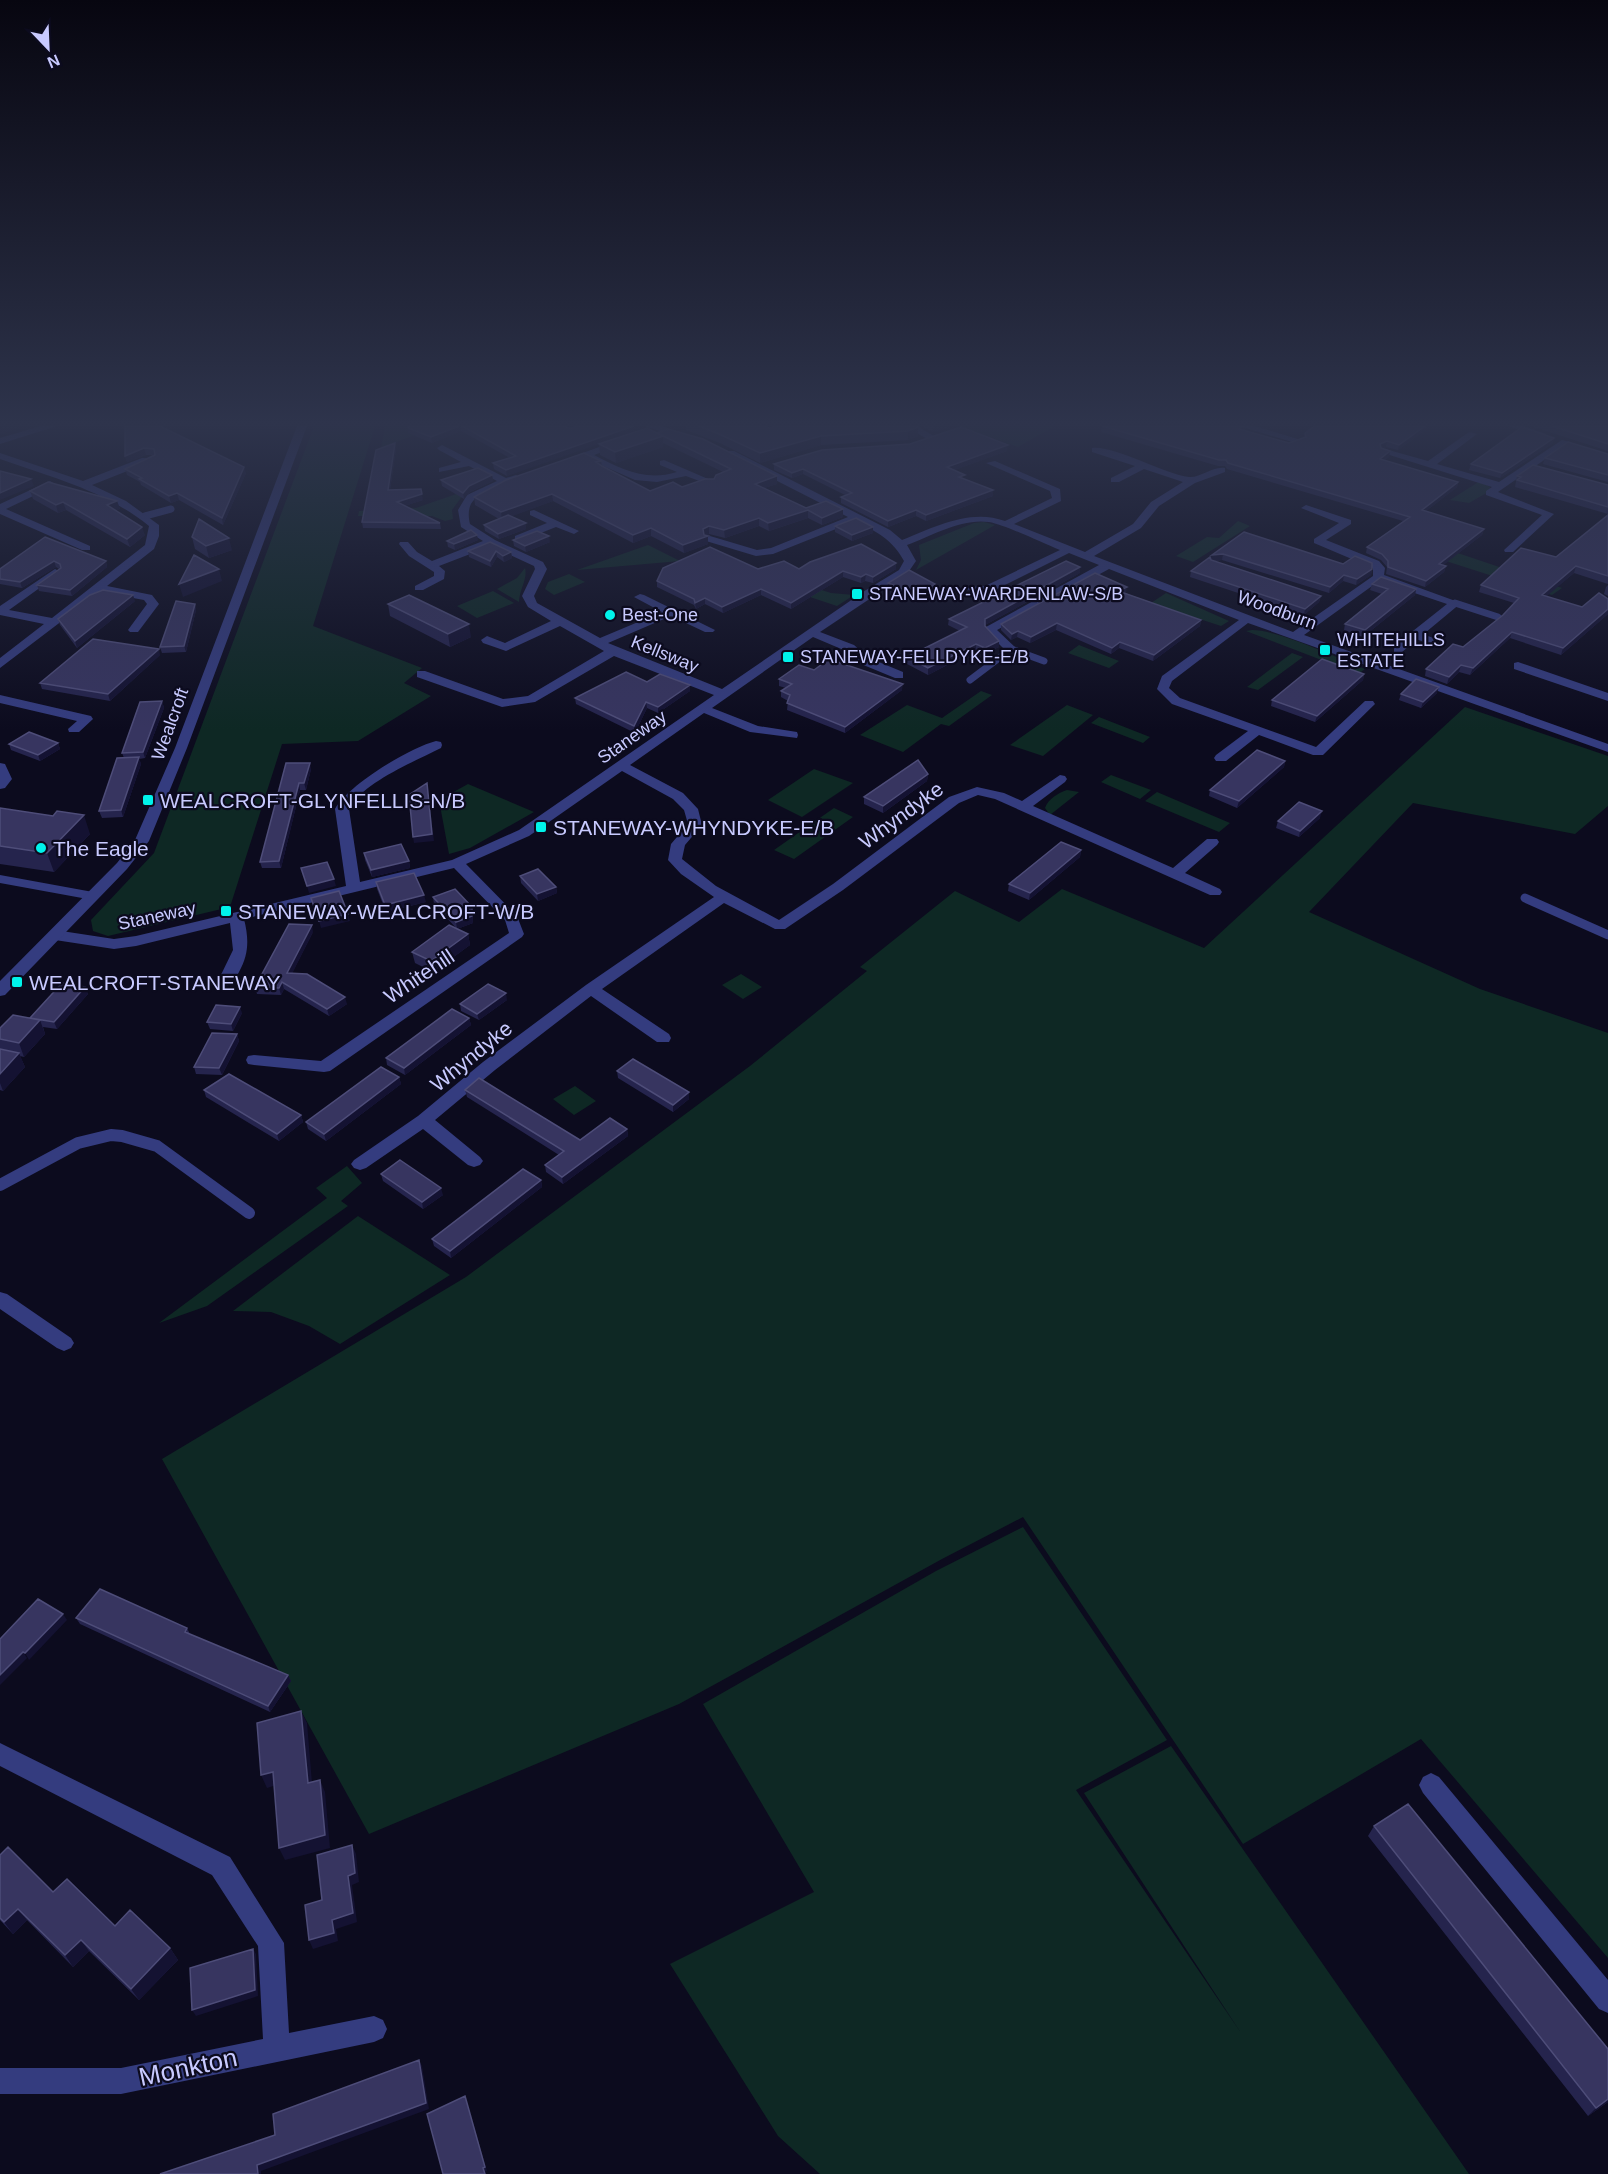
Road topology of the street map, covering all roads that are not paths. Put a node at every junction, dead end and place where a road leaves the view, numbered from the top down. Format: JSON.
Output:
{"nodes":[{"id":1,"x":41,"y":527,"type":"edge"},
{"id":2,"x":154,"y":527,"type":"edge"},
{"id":3,"x":264,"y":527,"type":"edge"},
{"id":4,"x":469,"y":527,"type":"edge"},
{"id":5,"x":543,"y":527,"type":"edge"},
{"id":6,"x":566,"y":527,"type":"edge"},
{"id":7,"x":831,"y":527,"type":"edge"},
{"id":8,"x":877,"y":527,"type":"edge"},
{"id":9,"x":943,"y":527,"type":"edge"},
{"id":10,"x":1015,"y":527,"type":"edge"},
{"id":11,"x":1135,"y":527,"type":"edge"},
{"id":12,"x":1339,"y":527,"type":"edge"},
{"id":13,"x":1534,"y":527,"type":"edge"},
{"id":14,"x":574,"y":531,"type":"dead end"},
{"id":15,"x":710,"y":539,"type":"edge"},
{"id":16,"x":496,"y":543,"type":"junction"},
{"id":17,"x":404,"y":544,"type":"dead end"},
{"id":18,"x":902,"y":544,"type":"junction"},
{"id":19,"x":86,"y":548,"type":"dead end"},
{"id":20,"x":1068,"y":550,"type":"junction"},
{"id":21,"x":1509,"y":550,"type":"dead end"},
{"id":22,"x":1084,"y":556,"type":"junction"},
{"id":23,"x":432,"y":565,"type":"junction"},
{"id":24,"x":1106,"y":566,"type":"junction"},
{"id":25,"x":55,"y":572,"type":"edge"},
{"id":26,"x":1378,"y":577,"type":"junction"},
{"id":27,"x":98,"y":588,"type":"junction"},
{"id":28,"x":418,"y":588,"type":"dead end"},
{"id":29,"x":973,"y":589,"type":"dead end"},
{"id":30,"x":640,"y":597,"type":"dead end"},
{"id":31,"x":1455,"y":603,"type":"junction"},
{"id":32,"x":0,"y":611,"type":"edge"},
{"id":33,"x":671,"y":612,"type":"junction"},
{"id":34,"x":1498,"y":617,"type":"edge"},
{"id":35,"x":1247,"y":619,"type":"junction"},
{"id":36,"x":560,"y":621,"type":"junction"},
{"id":37,"x":54,"y":622,"type":"junction"},
{"id":38,"x":134,"y":630,"type":"dead end"},
{"id":39,"x":710,"y":630,"type":"dead end"},
{"id":40,"x":812,"y":633,"type":"junction"},
{"id":41,"x":1415,"y":635,"type":"junction"},
{"id":42,"x":1295,"y":636,"type":"junction"},
{"id":43,"x":487,"y":640,"type":"dead end"},
{"id":44,"x":599,"y":643,"type":"junction"},
{"id":45,"x":1437,"y":643,"type":"dead end"},
{"id":46,"x":1011,"y":649,"type":"junction"},
{"id":47,"x":1398,"y":650,"type":"dead end"},
{"id":48,"x":613,"y":651,"type":"junction"},
{"id":49,"x":1044,"y":662,"type":"dead end"},
{"id":50,"x":0,"y":664,"type":"edge"},
{"id":51,"x":1518,"y":666,"type":"dead end"},
{"id":52,"x":421,"y":674,"type":"dead end"},
{"id":53,"x":899,"y":675,"type":"dead end"},
{"id":54,"x":970,"y":680,"type":"dead end"},
{"id":55,"x":725,"y":695,"type":"junction"},
{"id":56,"x":1608,"y":697,"type":"edge"},
{"id":57,"x":0,"y":699,"type":"edge"},
{"id":58,"x":1370,"y":704,"type":"dead end"},
{"id":59,"x":705,"y":709,"type":"junction"},
{"id":60,"x":74,"y":729,"type":"dead end"},
{"id":61,"x":1256,"y":731,"type":"junction"},
{"id":62,"x":792,"y":735,"type":"dead end"},
{"id":63,"x":436,"y":745,"type":"dead end"},
{"id":64,"x":1608,"y":748,"type":"edge"},
{"id":65,"x":1221,"y":758,"type":"dead end"},
{"id":66,"x":622,"y":766,"type":"junction"},
{"id":67,"x":0,"y":767,"type":"edge"},
{"id":68,"x":1060,"y":779,"type":"dead end"},
{"id":69,"x":0,"y":785,"type":"edge"},
{"id":70,"x":1023,"y":807,"type":"junction"},
{"id":71,"x":1212,"y":842,"type":"dead end"},
{"id":72,"x":456,"y":863,"type":"junction"},
{"id":73,"x":1175,"y":874,"type":"junction"},
{"id":74,"x":0,"y":879,"type":"edge"},
{"id":75,"x":354,"y":889,"type":"junction"},
{"id":76,"x":1215,"y":892,"type":"dead end"},
{"id":77,"x":93,"y":896,"type":"junction"},
{"id":78,"x":724,"y":896,"type":"junction"},
{"id":79,"x":1525,"y":898,"type":"dead end"},
{"id":80,"x":236,"y":916,"type":"junction"},
{"id":81,"x":55,"y":935,"type":"junction"},
{"id":82,"x":1608,"y":936,"type":"edge"},
{"id":83,"x":226,"y":981,"type":"dead end"},
{"id":84,"x":591,"y":989,"type":"junction"},
{"id":85,"x":0,"y":991,"type":"edge"},
{"id":86,"x":663,"y":1038,"type":"dead end"},
{"id":87,"x":254,"y":1060,"type":"dead end"},
{"id":88,"x":424,"y":1120,"type":"junction"},
{"id":89,"x":474,"y":1161,"type":"dead end"},
{"id":90,"x":360,"y":1164,"type":"dead end"},
{"id":91,"x":0,"y":1185,"type":"edge"},
{"id":92,"x":249,"y":1213,"type":"dead end"},
{"id":93,"x":0,"y":1299,"type":"edge"},
{"id":94,"x":64,"y":1344,"type":"dead end"},
{"id":95,"x":0,"y":1754,"type":"edge"},
{"id":96,"x":1431,"y":1785,"type":"dead end"},
{"id":97,"x":1608,"y":2000,"type":"edge"},
{"id":98,"x":374,"y":2028,"type":"dead end"},
{"id":99,"x":277,"y":2049,"type":"junction"},
{"id":100,"x":0,"y":2081,"type":"edge"}],
"edges":[{"from":1,"to":19,"type":"street"},
{"from":2,"to":27,"type":"street"},
{"from":3,"to":77,"type":"street","name":"Wealcroft"},
{"from":4,"to":16,"type":"street","name":"Kellsway"},
{"from":5,"to":16,"type":"street"},
{"from":6,"to":14,"type":"street"},
{"from":7,"to":15,"type":"street"},
{"from":8,"to":18,"type":"street"},
{"from":9,"to":18,"type":"street","name":"Woodburn"},
{"from":10,"to":20,"type":"street","name":"Woodburn"},
{"from":11,"to":22,"type":"street"},
{"from":12,"to":26,"type":"street"},
{"from":13,"to":21,"type":"street"},
{"from":16,"to":23,"type":"street"},
{"from":16,"to":36,"type":"street","name":"Kellsway"},
{"from":17,"to":23,"type":"street"},
{"from":18,"to":40,"type":"street","name":"Staneway"},
{"from":20,"to":22,"type":"street","name":"Woodburn"},
{"from":20,"to":29,"type":"street"},
{"from":22,"to":24,"type":"street","name":"Woodburn"},
{"from":23,"to":28,"type":"street"},
{"from":24,"to":35,"type":"street","name":"Woodburn"},
{"from":24,"to":46,"type":"street"},
{"from":25,"to":32,"type":"street"},
{"from":26,"to":31,"type":"street"},
{"from":26,"to":42,"type":"street"},
{"from":27,"to":37,"type":"street"},
{"from":27,"to":38,"type":"street"},
{"from":30,"to":33,"type":"street"},
{"from":31,"to":34,"type":"lane"},
{"from":31,"to":41,"type":"street"},
{"from":32,"to":37,"type":"street"},
{"from":33,"to":39,"type":"street"},
{"from":33,"to":44,"type":"street"},
{"from":35,"to":42,"type":"street","name":"Woodburn"},
{"from":35,"to":61,"type":"street"},
{"from":36,"to":43,"type":"street"},
{"from":36,"to":44,"type":"street","name":"Kellsway"},
{"from":37,"to":50,"type":"street"},
{"from":40,"to":53,"type":"street"},
{"from":40,"to":55,"type":"street","name":"Staneway"},
{"from":41,"to":45,"type":"lane"},
{"from":41,"to":47,"type":"street"},
{"from":42,"to":64,"type":"street","name":"Woodburn"},
{"from":44,"to":48,"type":"street","name":"Kellsway"},
{"from":46,"to":49,"type":"lane"},
{"from":46,"to":54,"type":"lane"},
{"from":48,"to":52,"type":"street"},
{"from":48,"to":55,"type":"street","name":"Kellsway"},
{"from":51,"to":56,"type":"street"},
{"from":55,"to":59,"type":"street","name":"Staneway"},
{"from":57,"to":60,"type":"street"},
{"from":58,"to":61,"type":"street"},
{"from":59,"to":62,"type":"street"},
{"from":59,"to":66,"type":"street","name":"Staneway"},
{"from":61,"to":65,"type":"street"},
{"from":63,"to":75,"type":"street"},
{"from":66,"to":72,"type":"street","name":"Staneway"},
{"from":66,"to":78,"type":"street","name":"Whyndyke"},
{"from":67,"to":69,"type":"street"},
{"from":68,"to":70,"type":"street"},
{"from":70,"to":73,"type":"street","name":"Whyndyke"},
{"from":70,"to":78,"type":"street","name":"Whyndyke"},
{"from":71,"to":73,"type":"street"},
{"from":72,"to":75,"type":"street","name":"Staneway"},
{"from":72,"to":87,"type":"street","name":"Whitehill"},
{"from":73,"to":76,"type":"street","name":"Whyndyke"},
{"from":74,"to":77,"type":"street"},
{"from":75,"to":80,"type":"street","name":"Staneway"},
{"from":77,"to":81,"type":"street","name":"Wealcroft"},
{"from":78,"to":84,"type":"street","name":"Whyndyke"},
{"from":79,"to":82,"type":"lane"},
{"from":80,"to":81,"type":"street","name":"Staneway"},
{"from":80,"to":83,"type":"street"},
{"from":81,"to":85,"type":"street","name":"Wealcroft"},
{"from":84,"to":86,"type":"street"},
{"from":84,"to":88,"type":"street","name":"Whyndyke"},
{"from":88,"to":89,"type":"street"},
{"from":88,"to":90,"type":"street","name":"Whyndyke"},
{"from":91,"to":92,"type":"lane"},
{"from":93,"to":94,"type":"street"},
{"from":95,"to":99,"type":"street"},
{"from":96,"to":97,"type":"street"},
{"from":98,"to":99,"type":"street","name":"Monkton"},
{"from":99,"to":100,"type":"street","name":"Monkton"}]}
